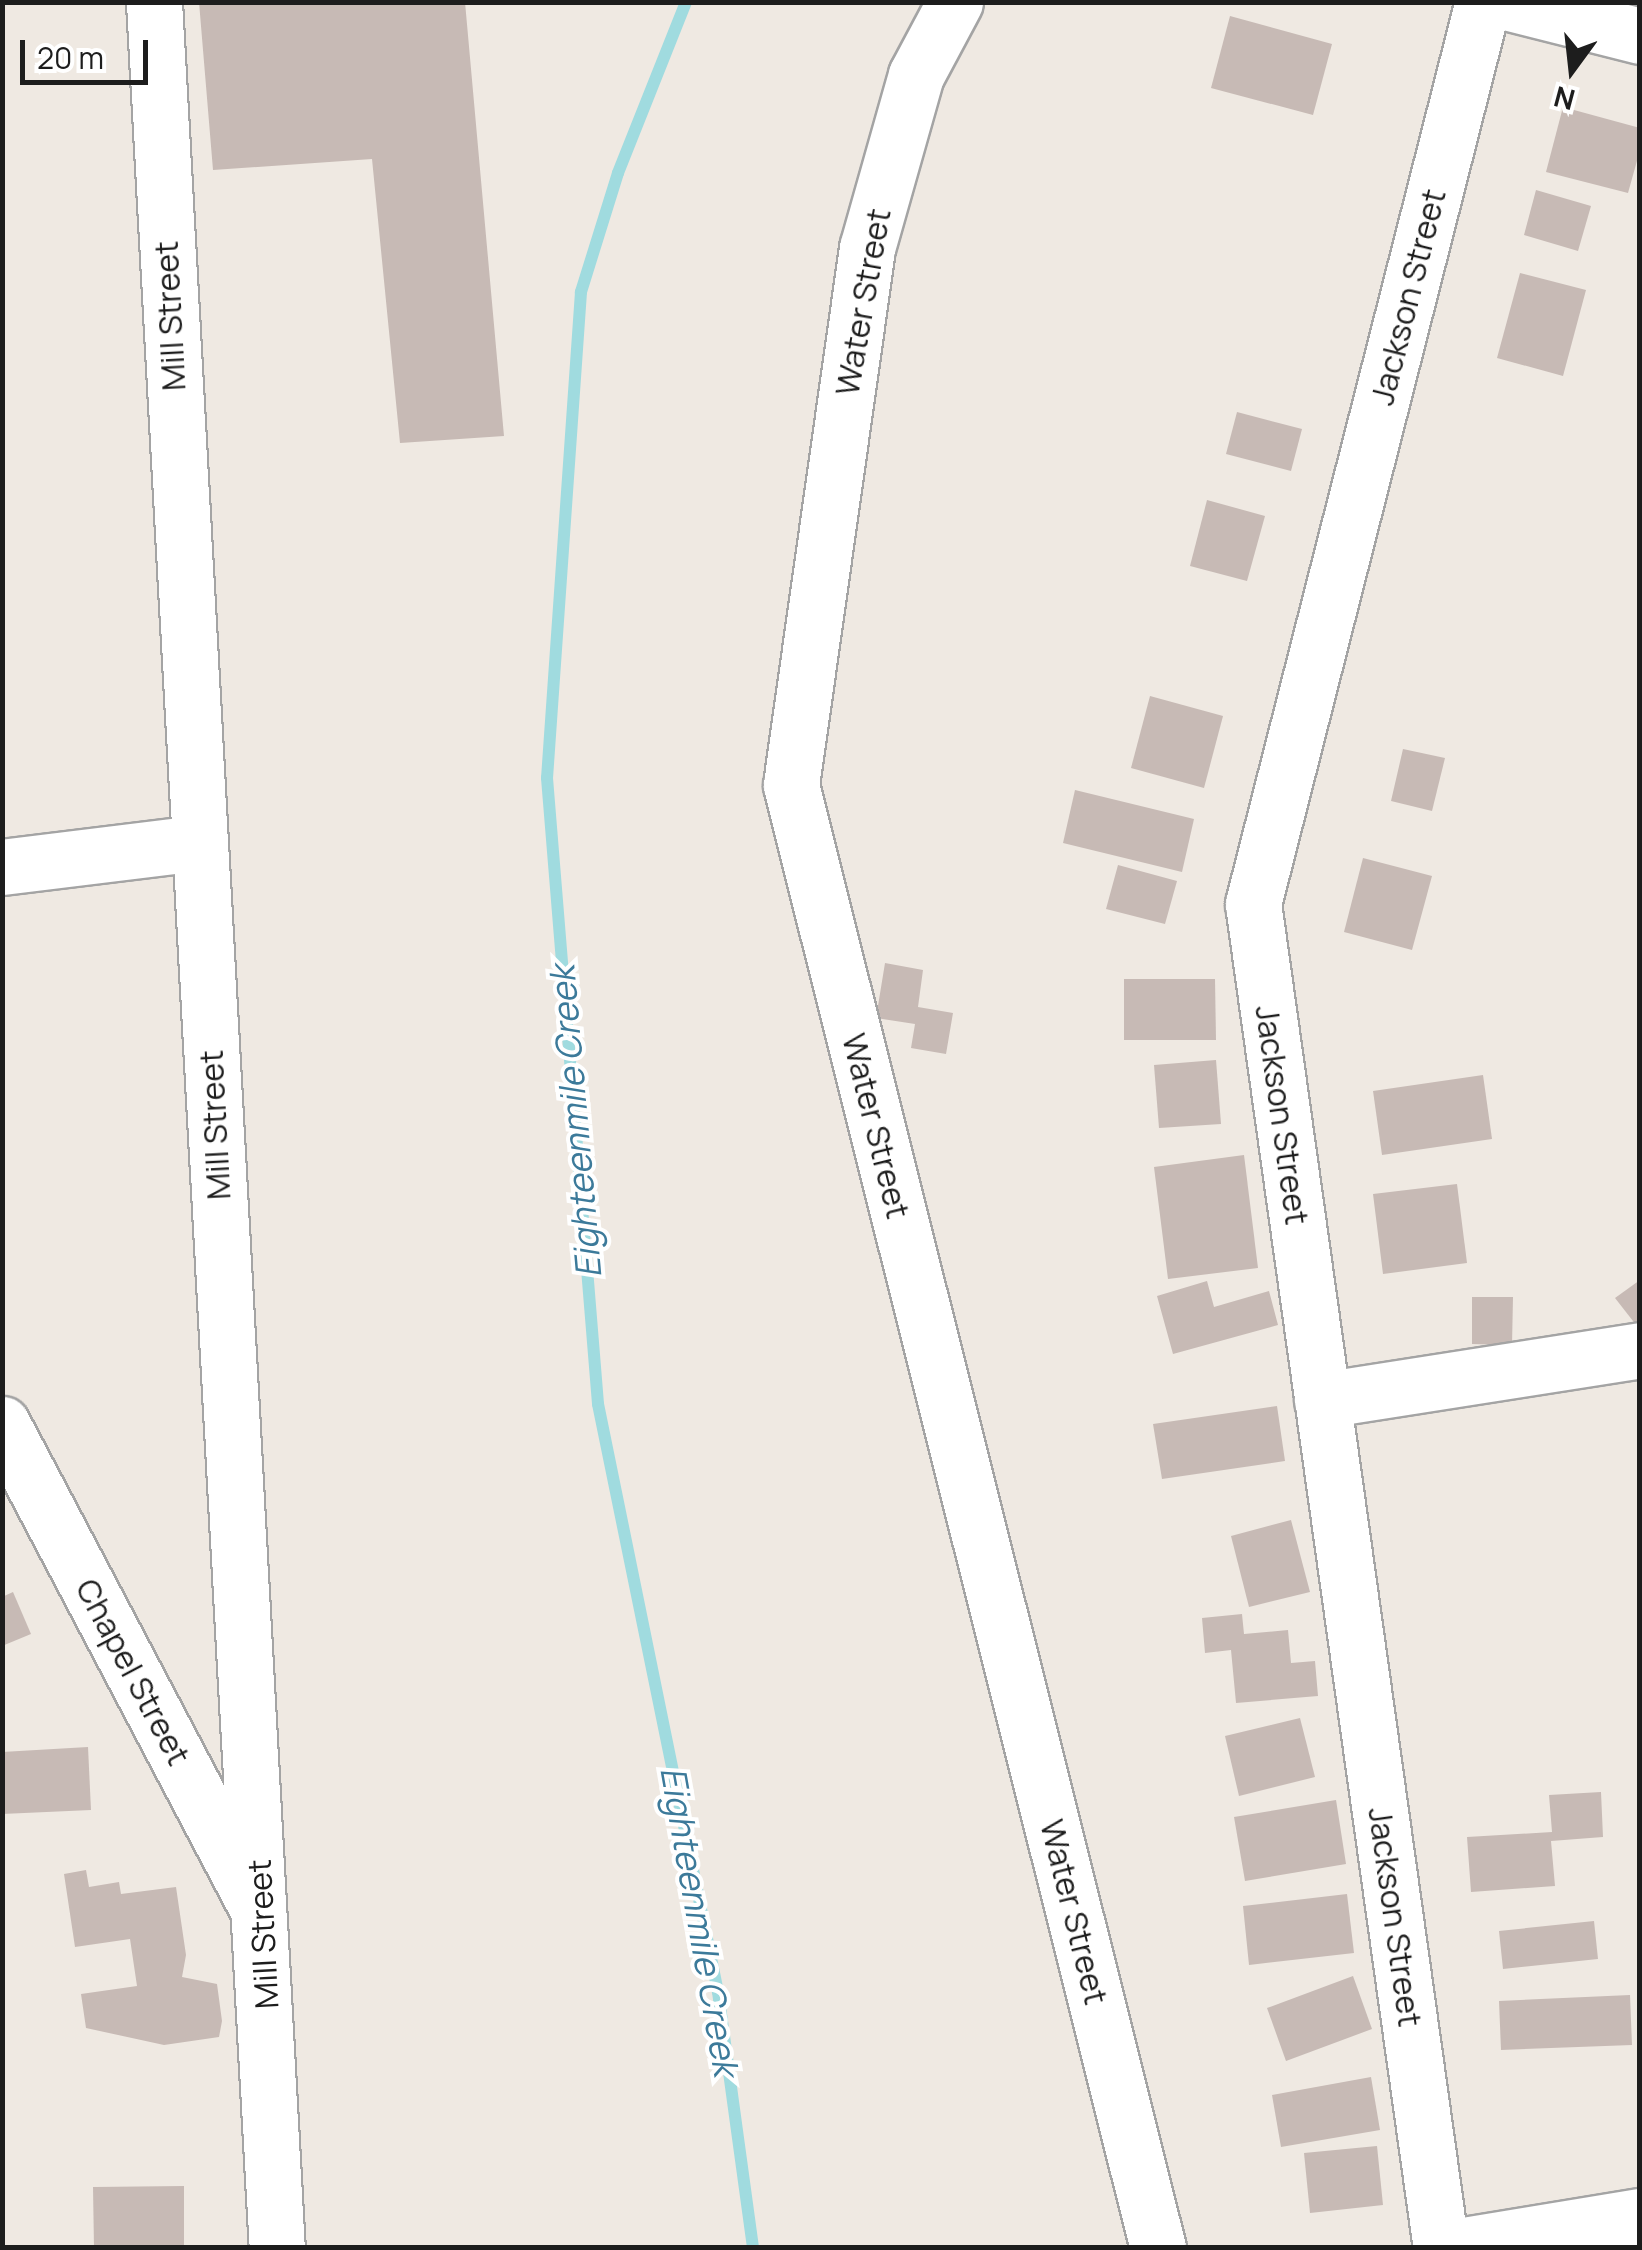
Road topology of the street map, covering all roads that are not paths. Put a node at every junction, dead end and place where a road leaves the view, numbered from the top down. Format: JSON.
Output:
{"nodes":[{"id":1,"x":154,"y":2,"type":"edge"},
{"id":2,"x":955,"y":2,"type":"edge"},
{"id":3,"x":1483,"y":2,"type":"edge"},
{"id":4,"x":1506,"y":2,"type":"edge"},
{"id":5,"x":1640,"y":36,"type":"edge"},
{"id":6,"x":198,"y":843,"type":"junction"},
{"id":7,"x":2,"y":867,"type":"edge"},
{"id":8,"x":1640,"y":1350,"type":"edge"},
{"id":9,"x":1322,"y":1400,"type":"junction"},
{"id":10,"x":2,"y":1424,"type":"edge"},
{"id":11,"x":262,"y":1919,"type":"junction"},
{"id":12,"x":1640,"y":2216,"type":"edge"},
{"id":13,"x":277,"y":2248,"type":"edge"},
{"id":14,"x":1158,"y":2248,"type":"edge"},
{"id":15,"x":1443,"y":2248,"type":"edge"}],
"edges":[{"from":1,"to":6,"type":"street","name":"Mill Street"},
{"from":2,"to":14,"type":"street","name":"Water Street"},
{"from":3,"to":9,"type":"street","name":"Jackson Street"},
{"from":4,"to":5,"type":"street"},
{"from":6,"to":7,"type":"street"},
{"from":6,"to":11,"type":"street","name":"Mill Street"},
{"from":8,"to":9,"type":"street"},
{"from":9,"to":15,"type":"street","name":"Jackson Street"},
{"from":10,"to":11,"type":"street","name":"Chapel Street"},
{"from":11,"to":13,"type":"street","name":"Mill Street"},
{"from":12,"to":15,"type":"street"}]}
